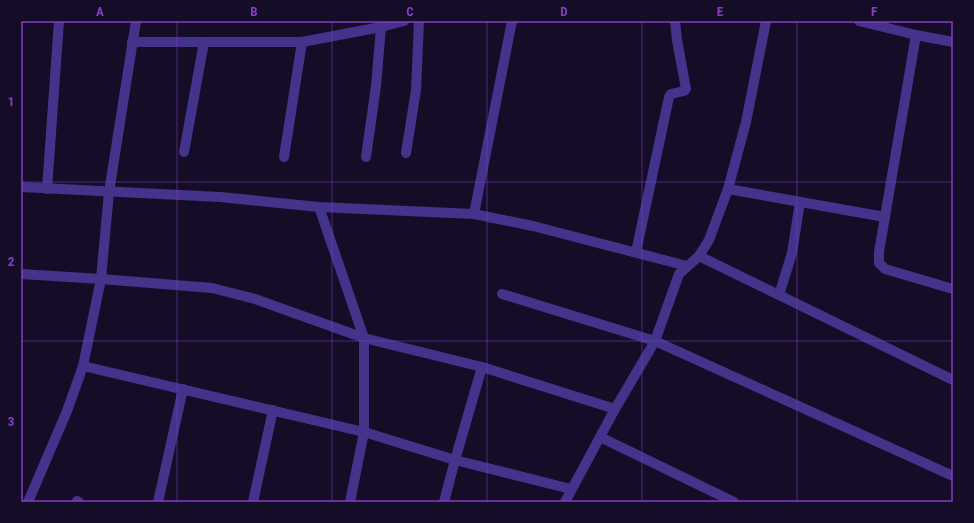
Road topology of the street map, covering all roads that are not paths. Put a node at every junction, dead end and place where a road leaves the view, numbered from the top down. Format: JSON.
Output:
{"nodes":[{"id":1,"x":60,"y":21,"type":"edge"},
{"id":2,"x":136,"y":21,"type":"edge"},
{"id":3,"x":404,"y":21,"type":"edge"},
{"id":4,"x":419,"y":21,"type":"edge"},
{"id":5,"x":512,"y":21,"type":"edge"},
{"id":6,"x":676,"y":21,"type":"edge"},
{"id":7,"x":766,"y":21,"type":"edge"},
{"id":8,"x":859,"y":21,"type":"edge"},
{"id":9,"x":381,"y":27,"type":"junction"},
{"id":10,"x":916,"y":35,"type":"junction"},
{"id":11,"x":132,"y":42,"type":"junction"},
{"id":12,"x":204,"y":42,"type":"junction"},
{"id":13,"x":302,"y":42,"type":"junction"},
{"id":14,"x":953,"y":42,"type":"edge"},
{"id":15,"x":184,"y":152,"type":"dead end"},
{"id":16,"x":406,"y":153,"type":"dead end"},
{"id":17,"x":284,"y":157,"type":"dead end"},
{"id":18,"x":366,"y":157,"type":"dead end"},
{"id":19,"x":21,"y":187,"type":"edge"},
{"id":20,"x":47,"y":189,"type":"junction"},
{"id":21,"x":728,"y":189,"type":"junction"},
{"id":22,"x":109,"y":192,"type":"junction"},
{"id":23,"x":800,"y":202,"type":"junction"},
{"id":24,"x":319,"y":207,"type":"junction"},
{"id":25,"x":474,"y":214,"type":"junction"},
{"id":26,"x":885,"y":217,"type":"junction"},
{"id":27,"x":636,"y":252,"type":"junction"},
{"id":28,"x":699,"y":256,"type":"junction"},
{"id":29,"x":687,"y":266,"type":"junction"},
{"id":30,"x":21,"y":274,"type":"edge"},
{"id":31,"x":101,"y":279,"type":"junction"},
{"id":32,"x":953,"y":289,"type":"edge"},
{"id":33,"x":502,"y":294,"type":"dead end"},
{"id":34,"x":779,"y":295,"type":"junction"},
{"id":35,"x":364,"y":338,"type":"junction"},
{"id":36,"x":655,"y":341,"type":"junction"},
{"id":37,"x":83,"y":366,"type":"junction"},
{"id":38,"x":482,"y":366,"type":"junction"},
{"id":39,"x":953,"y":380,"type":"edge"},
{"id":40,"x":183,"y":389,"type":"junction"},
{"id":41,"x":615,"y":409,"type":"junction"},
{"id":42,"x":272,"y":410,"type":"junction"},
{"id":43,"x":364,"y":432,"type":"junction"},
{"id":44,"x":600,"y":438,"type":"junction"},
{"id":45,"x":455,"y":460,"type":"junction"},
{"id":46,"x":953,"y":476,"type":"edge"},
{"id":47,"x":571,"y":489,"type":"junction"},
{"id":48,"x":28,"y":502,"type":"edge"},
{"id":49,"x":158,"y":502,"type":"edge"},
{"id":50,"x":252,"y":502,"type":"edge"},
{"id":51,"x":350,"y":502,"type":"edge"},
{"id":52,"x":444,"y":502,"type":"edge"},
{"id":53,"x":564,"y":502,"type":"edge"},
{"id":54,"x":734,"y":502,"type":"edge"}],
"edges":[{"from":1,"to":20,"type":"street"},
{"from":2,"to":11,"type":"street"},
{"from":3,"to":9,"type":"street"},
{"from":4,"to":16,"type":"street"},
{"from":5,"to":25,"type":"street"},
{"from":6,"to":27,"type":"street"},
{"from":7,"to":21,"type":"street"},
{"from":8,"to":10,"type":"street"},
{"from":9,"to":13,"type":"street"},
{"from":9,"to":18,"type":"street"},
{"from":10,"to":14,"type":"street"},
{"from":10,"to":26,"type":"street"},
{"from":11,"to":12,"type":"street"},
{"from":11,"to":22,"type":"street"},
{"from":12,"to":13,"type":"street"},
{"from":12,"to":15,"type":"street"},
{"from":13,"to":17,"type":"street"},
{"from":19,"to":20,"type":"street"},
{"from":20,"to":22,"type":"street"},
{"from":21,"to":23,"type":"street"},
{"from":21,"to":28,"type":"street"},
{"from":22,"to":24,"type":"street"},
{"from":22,"to":31,"type":"street"},
{"from":23,"to":26,"type":"street"},
{"from":23,"to":34,"type":"street"},
{"from":24,"to":25,"type":"street"},
{"from":24,"to":35,"type":"street"},
{"from":25,"to":27,"type":"street"},
{"from":26,"to":32,"type":"street"},
{"from":27,"to":29,"type":"street"},
{"from":28,"to":29,"type":"street"},
{"from":28,"to":34,"type":"street"},
{"from":29,"to":36,"type":"street"},
{"from":30,"to":31,"type":"street"},
{"from":31,"to":35,"type":"street"},
{"from":31,"to":37,"type":"street"},
{"from":33,"to":36,"type":"street"},
{"from":34,"to":39,"type":"street"},
{"from":35,"to":38,"type":"street"},
{"from":35,"to":43,"type":"street"},
{"from":36,"to":41,"type":"street"},
{"from":36,"to":46,"type":"street"},
{"from":37,"to":40,"type":"street"},
{"from":37,"to":48,"type":"street"},
{"from":38,"to":41,"type":"street"},
{"from":38,"to":45,"type":"street"},
{"from":40,"to":42,"type":"street"},
{"from":40,"to":49,"type":"street"},
{"from":41,"to":44,"type":"street"},
{"from":42,"to":43,"type":"street"},
{"from":42,"to":50,"type":"street"},
{"from":43,"to":45,"type":"street"},
{"from":43,"to":51,"type":"street"},
{"from":44,"to":47,"type":"street"},
{"from":44,"to":54,"type":"street"},
{"from":45,"to":47,"type":"street"},
{"from":45,"to":52,"type":"street"},
{"from":47,"to":53,"type":"street"}]}
